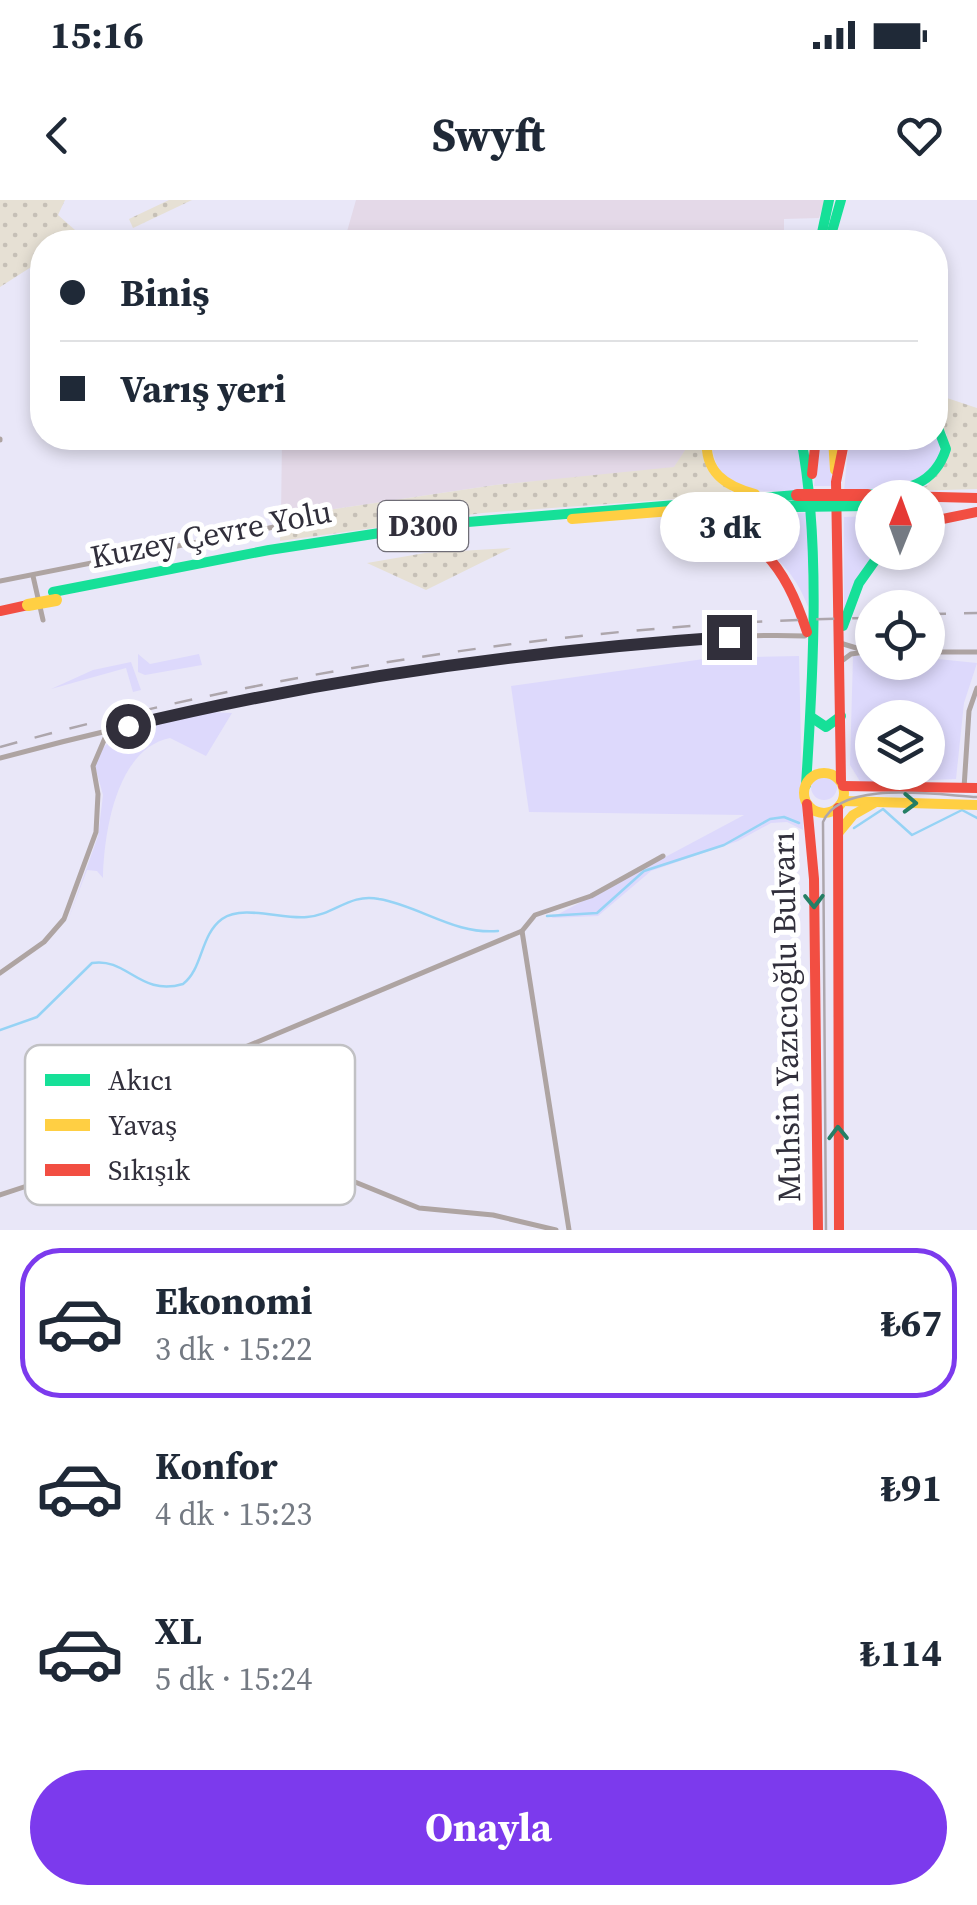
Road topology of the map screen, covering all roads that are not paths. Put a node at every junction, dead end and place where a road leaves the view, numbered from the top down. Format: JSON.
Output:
{"nodes":[{"id":1,"x":829,"y":200,"type":"edge"},
{"id":2,"x":840,"y":200,"type":"edge"},
{"id":3,"x":823,"y":230,"type":"edge"},
{"id":4,"x":832,"y":230,"type":"edge"},
{"id":5,"x":708,"y":450,"type":"edge"},
{"id":6,"x":803,"y":450,"type":"edge"},
{"id":7,"x":814,"y":450,"type":"edge"},
{"id":8,"x":835,"y":450,"type":"edge"},
{"id":9,"x":842,"y":450,"type":"edge"},
{"id":10,"x":946,"y":450,"type":"edge"},
{"id":11,"x":927,"y":480,"type":"edge"},
{"id":12,"x":836,"y":482,"type":"junction"},
{"id":13,"x":810,"y":485,"type":"junction"},
{"id":14,"x":977,"y":498,"type":"edge"},
{"id":15,"x":945,"y":499,"type":"edge"},
{"id":16,"x":796,"y":501,"type":"junction"},
{"id":17,"x":855,"y":501,"type":"edge"},
{"id":18,"x":945,"y":507,"type":"edge"},
{"id":19,"x":977,"y":509,"type":"edge"},
{"id":20,"x":945,"y":517,"type":"edge"},
{"id":21,"x":580,"y":518,"type":"junction"},
{"id":22,"x":274,"y":526,"type":"dead end"},
{"id":23,"x":838,"y":548,"type":"junction"},
{"id":24,"x":811,"y":549,"type":"junction"},
{"id":25,"x":868,"y":570,"type":"edge"},
{"id":26,"x":33,"y":576,"type":"junction"},
{"id":27,"x":2,"y":580,"type":"edge"},
{"id":28,"x":54,"y":596,"type":"junction"},
{"id":29,"x":27,"y":602,"type":"junction"},
{"id":30,"x":0,"y":603,"type":"edge"},
{"id":31,"x":0,"y":611,"type":"edge"},
{"id":32,"x":43,"y":620,"type":"dead end"},
{"id":33,"x":810,"y":643,"type":"junction"},
{"id":34,"x":839,"y":643,"type":"junction"},
{"id":35,"x":855,"y":647,"type":"edge"},
{"id":36,"x":945,"y":652,"type":"edge"},
{"id":37,"x":977,"y":652,"type":"edge"},
{"id":38,"x":855,"y":654,"type":"edge"},
{"id":39,"x":840,"y":666,"type":"junction"},
{"id":40,"x":977,"y":688,"type":"edge"},
{"id":41,"x":974,"y":705,"type":"edge"},
{"id":42,"x":841,"y":716,"type":"junction"},
{"id":43,"x":811,"y":718,"type":"junction"},
{"id":44,"x":108,"y":732,"type":"junction"},
{"id":45,"x":0,"y":758,"type":"edge"},
{"id":46,"x":806,"y":785,"type":"junction"},
{"id":47,"x":970,"y":788,"type":"edge"},
{"id":48,"x":841,"y":794,"type":"junction"},
{"id":49,"x":876,"y":802,"type":"junction"},
{"id":50,"x":807,"y":804,"type":"junction"},
{"id":51,"x":977,"y":805,"type":"edge"},
{"id":52,"x":839,"y":832,"type":"junction"},
{"id":53,"x":663,"y":856,"type":"dead end"},
{"id":54,"x":522,"y":931,"type":"junction"},
{"id":55,"x":0,"y":972,"type":"edge"},
{"id":56,"x":250,"y":1045,"type":"edge"},
{"id":57,"x":355,"y":1182,"type":"edge"},
{"id":58,"x":25,"y":1187,"type":"edge"},
{"id":59,"x":0,"y":1195,"type":"edge"},
{"id":60,"x":556,"y":1230,"type":"edge"},
{"id":61,"x":568,"y":1230,"type":"edge"},
{"id":62,"x":818,"y":1230,"type":"edge"},
{"id":63,"x":838,"y":1230,"type":"edge"}],
"edges":[{"from":1,"to":3,"type":"main road"},
{"from":2,"to":4,"type":"main road"},
{"from":5,"to":16,"type":"main road"},
{"from":6,"to":13,"type":"main road"},
{"from":7,"to":13,"type":"main road"},
{"from":8,"to":12,"type":"main road"},
{"from":9,"to":12,"type":"main road"},
{"from":10,"to":11,"type":"main road"},
{"from":12,"to":23,"type":"main road","name":"Muhsin Yazıcıoğlu Bulvarı"},
{"from":13,"to":24,"type":"main road","name":"Muhsin Yazıcıoğlu Bulvarı"},
{"from":14,"to":15,"type":"main road","number":"D300"},
{"from":16,"to":17,"type":"main road","number":"D300","bridge":true},
{"from":16,"to":21,"type":"main road","name":"Kuzey Çevre Yolu","number":"D300"},
{"from":16,"to":28,"type":"main road","name":"Kuzey Çevre Yolu","number":"D300"},
{"from":18,"to":19,"type":"main road"},
{"from":19,"to":20,"type":"main road"},
{"from":21,"to":28,"type":"main road","name":"Kuzey Çevre Yolu","number":"D300"},
{"from":21,"to":33,"type":"main road"},
{"from":22,"to":26,"type":"street"},
{"from":23,"to":24,"type":"main road"},
{"from":23,"to":34,"type":"main road","name":"Muhsin Yazıcıoğlu Bulvarı"},
{"from":24,"to":33,"type":"main road","name":"Muhsin Yazıcıoğlu Bulvarı"},
{"from":25,"to":34,"type":"main road"},
{"from":26,"to":27,"type":"street"},
{"from":26,"to":32,"type":"street"},
{"from":28,"to":29,"type":"main road","number":"D300","bridge":true},
{"from":29,"to":30,"type":"main road","number":"D300"},
{"from":29,"to":31,"type":"main road","number":"D300"},
{"from":33,"to":43,"type":"main road","name":"Muhsin Yazıcıoğlu Bulvarı"},
{"from":33,"to":44,"type":"street"},
{"from":34,"to":35,"type":"street"},
{"from":34,"to":39,"type":"main road","name":"Muhsin Yazıcıoğlu Bulvarı"},
{"from":36,"to":37,"type":"street"},
{"from":38,"to":39,"type":"street"},
{"from":39,"to":42,"type":"main road","name":"Muhsin Yazıcıoğlu Bulvarı"},
{"from":40,"to":41,"type":"street"},
{"from":41,"to":47,"type":"street"},
{"from":42,"to":43,"type":"main road"},
{"from":42,"to":48,"type":"main road","name":"Muhsin Yazıcıoğlu Bulvarı"},
{"from":43,"to":46,"type":"main road","name":"Muhsin Yazıcıoğlu Bulvarı"},
{"from":44,"to":45,"type":"street"},
{"from":44,"to":55,"type":"street"},
{"from":46,"to":48,"type":"main road"},
{"from":46,"to":50,"type":"main road","name":"Muhsin Yazıcıoğlu Bulvarı"},
{"from":47,"to":48,"type":"main road"},
{"from":48,"to":49,"type":"main road"},
{"from":48,"to":50,"type":"main road"},
{"from":48,"to":52,"type":"main road","name":"Muhsin Yazıcıoğlu Bulvarı"},
{"from":49,"to":51,"type":"main road","one_way":true},
{"from":49,"to":52,"type":"main road"},
{"from":50,"to":62,"type":"main road","name":"Muhsin Yazıcıoğlu Bulvarı","one_way":true},
{"from":63,"to":52,"type":"main road","name":"Muhsin Yazıcıoğlu Bulvarı","one_way":true},
{"from":53,"to":54,"type":"street"},
{"from":54,"to":56,"type":"street"},
{"from":54,"to":61,"type":"street"},
{"from":57,"to":60,"type":"street"},
{"from":58,"to":59,"type":"street"}]}
